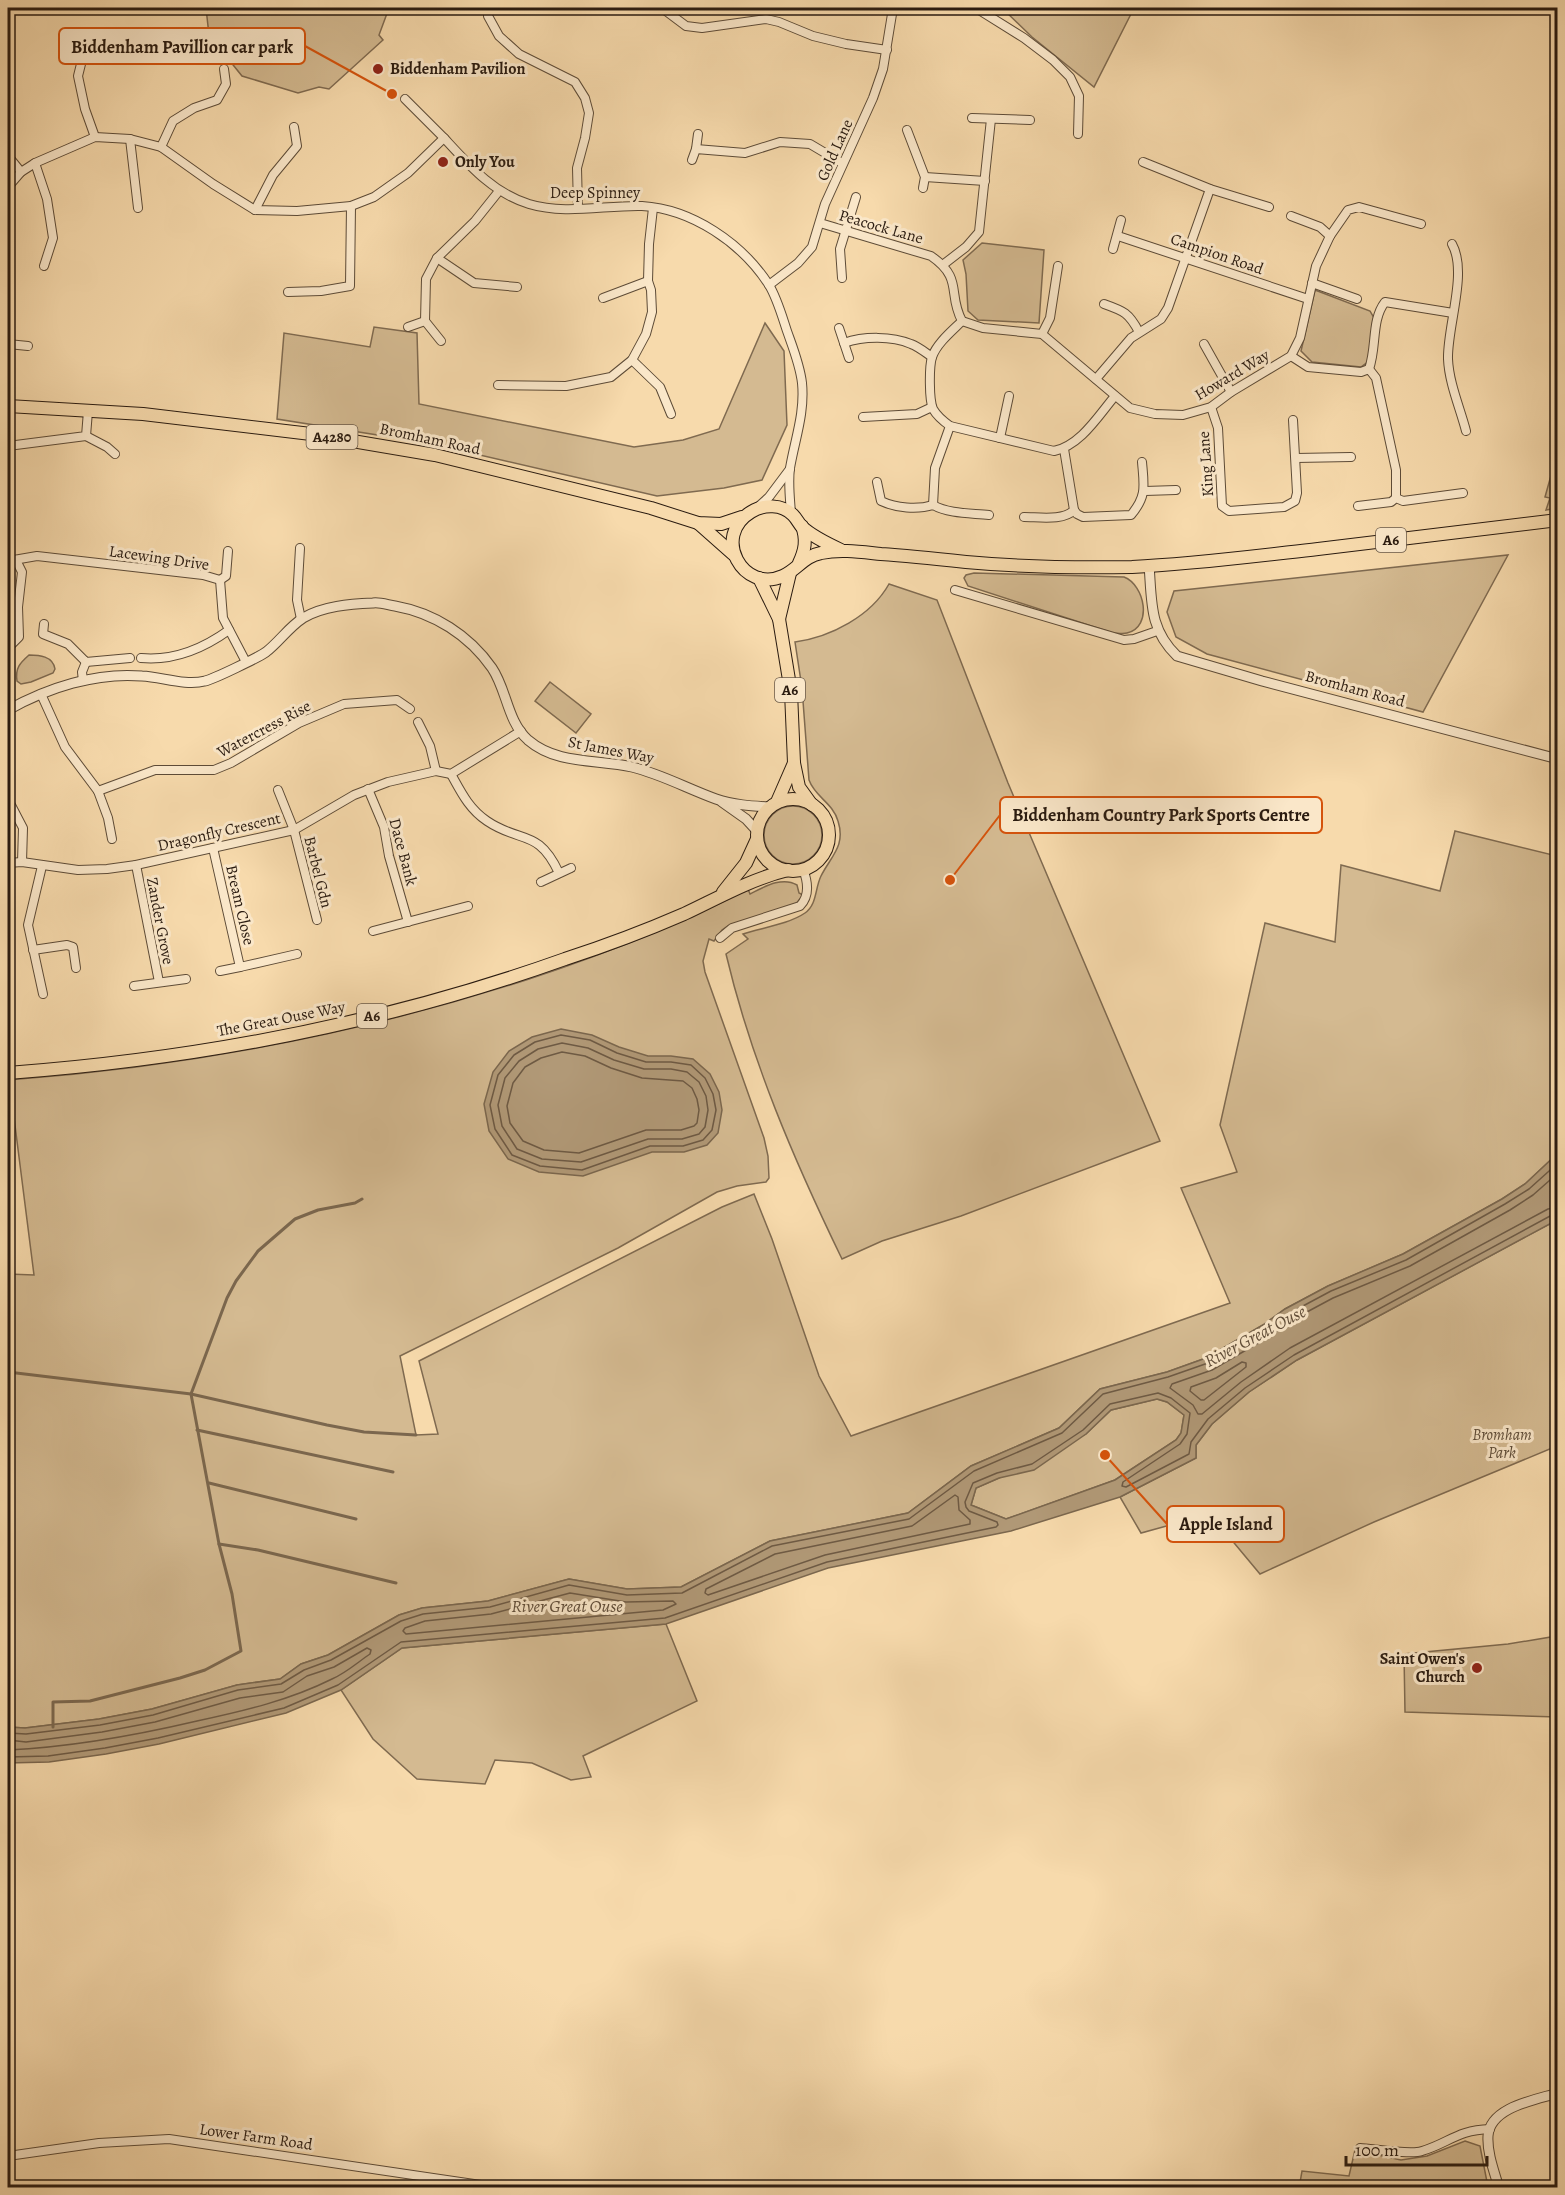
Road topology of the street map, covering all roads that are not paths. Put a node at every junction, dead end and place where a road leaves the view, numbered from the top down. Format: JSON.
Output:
{"nodes":[{"id":1,"x":488,"y":8,"type":"edge"},
{"id":2,"x":662,"y":8,"type":"edge"},
{"id":3,"x":893,"y":8,"type":"edge"},
{"id":4,"x":976,"y":8,"type":"edge"},
{"id":5,"x":887,"y":50,"type":"junction"},
{"id":6,"x":82,"y":60,"type":"dead end"},
{"id":7,"x":224,"y":69,"type":"dead end"},
{"id":8,"x":405,"y":99,"type":"dead end"},
{"id":9,"x":972,"y":118,"type":"dead end"},
{"id":10,"x":991,"y":119,"type":"junction"},
{"id":11,"x":1030,"y":120,"type":"dead end"},
{"id":12,"x":294,"y":127,"type":"dead end"},
{"id":13,"x":907,"y":130,"type":"dead end"},
{"id":14,"x":698,"y":134,"type":"dead end"},
{"id":15,"x":1078,"y":134,"type":"dead end"},
{"id":16,"x":95,"y":137,"type":"junction"},
{"id":17,"x":444,"y":138,"type":"junction"},
{"id":18,"x":130,"y":139,"type":"junction"},
{"id":19,"x":161,"y":147,"type":"junction"},
{"id":20,"x":696,"y":149,"type":"junction"},
{"id":21,"x":8,"y":156,"type":"edge"},
{"id":22,"x":692,"y":160,"type":"dead end"},
{"id":23,"x":1143,"y":162,"type":"dead end"},
{"id":24,"x":35,"y":163,"type":"junction"},
{"id":25,"x":842,"y":163,"type":"junction"},
{"id":26,"x":21,"y":172,"type":"junction"},
{"id":27,"x":925,"y":177,"type":"junction"},
{"id":28,"x":985,"y":181,"type":"junction"},
{"id":29,"x":8,"y":187,"type":"edge"},
{"id":30,"x":923,"y":188,"type":"dead end"},
{"id":31,"x":1210,"y":189,"type":"junction"},
{"id":32,"x":499,"y":191,"type":"junction"},
{"id":33,"x":856,"y":197,"type":"dead end"},
{"id":34,"x":351,"y":206,"type":"junction"},
{"id":35,"x":653,"y":207,"type":"junction"},
{"id":36,"x":1269,"y":207,"type":"dead end"},
{"id":37,"x":138,"y":208,"type":"dead end"},
{"id":38,"x":578,"y":208,"type":"junction"},
{"id":39,"x":255,"y":210,"type":"junction"},
{"id":40,"x":1291,"y":216,"type":"dead end"},
{"id":41,"x":1121,"y":220,"type":"dead end"},
{"id":42,"x":820,"y":223,"type":"junction"},
{"id":43,"x":1421,"y":224,"type":"dead end"},
{"id":44,"x":845,"y":231,"type":"junction"},
{"id":45,"x":1118,"y":236,"type":"junction"},
{"id":46,"x":1330,"y":236,"type":"junction"},
{"id":47,"x":1452,"y":244,"type":"dead end"},
{"id":48,"x":1113,"y":249,"type":"dead end"},
{"id":49,"x":437,"y":258,"type":"junction"},
{"id":50,"x":1186,"y":258,"type":"junction"},
{"id":51,"x":944,"y":264,"type":"junction"},
{"id":52,"x":44,"y":266,"type":"dead end"},
{"id":53,"x":1058,"y":266,"type":"dead end"},
{"id":54,"x":842,"y":279,"type":"dead end"},
{"id":55,"x":648,"y":280,"type":"junction"},
{"id":56,"x":1312,"y":283,"type":"junction"},
{"id":57,"x":769,"y":285,"type":"junction"},
{"id":58,"x":517,"y":287,"type":"dead end"},
{"id":59,"x":288,"y":292,"type":"dead end"},
{"id":60,"x":603,"y":298,"type":"dead end"},
{"id":61,"x":1308,"y":299,"type":"junction"},
{"id":62,"x":1357,"y":299,"type":"dead end"},
{"id":63,"x":1104,"y":304,"type":"dead end"},
{"id":64,"x":1453,"y":313,"type":"junction"},
{"id":65,"x":425,"y":321,"type":"junction"},
{"id":66,"x":962,"y":321,"type":"junction"},
{"id":67,"x":408,"y":327,"type":"dead end"},
{"id":68,"x":839,"y":328,"type":"dead end"},
{"id":69,"x":1139,"y":332,"type":"junction"},
{"id":70,"x":1042,"y":334,"type":"junction"},
{"id":71,"x":441,"y":342,"type":"dead end"},
{"id":72,"x":844,"y":343,"type":"junction"},
{"id":73,"x":8,"y":344,"type":"edge"},
{"id":74,"x":1204,"y":344,"type":"dead end"},
{"id":75,"x":28,"y":346,"type":"dead end"},
{"id":76,"x":1291,"y":356,"type":"junction"},
{"id":77,"x":932,"y":357,"type":"junction"},
{"id":78,"x":849,"y":358,"type":"dead end"},
{"id":79,"x":632,"y":360,"type":"junction"},
{"id":80,"x":1369,"y":369,"type":"junction"},
{"id":81,"x":1096,"y":379,"type":"junction"},
{"id":82,"x":498,"y":385,"type":"dead end"},
{"id":83,"x":1231,"y":392,"type":"junction"},
{"id":84,"x":1009,"y":396,"type":"dead end"},
{"id":85,"x":1114,"y":396,"type":"junction"},
{"id":86,"x":8,"y":406,"type":"edge"},
{"id":87,"x":932,"y":407,"type":"junction"},
{"id":88,"x":1211,"y":407,"type":"junction"},
{"id":89,"x":88,"y":411,"type":"junction"},
{"id":90,"x":671,"y":414,"type":"dead end"},
{"id":91,"x":863,"y":417,"type":"dead end"},
{"id":92,"x":1293,"y":420,"type":"dead end"},
{"id":93,"x":950,"y":426,"type":"junction"},
{"id":94,"x":1466,"y":431,"type":"dead end"},
{"id":95,"x":86,"y":436,"type":"junction"},
{"id":96,"x":1000,"y":438,"type":"junction"},
{"id":97,"x":8,"y":446,"type":"edge"},
{"id":98,"x":1064,"y":449,"type":"junction"},
{"id":99,"x":115,"y":454,"type":"dead end"},
{"id":100,"x":1351,"y":457,"type":"dead end"},
{"id":101,"x":1296,"y":458,"type":"junction"},
{"id":102,"x":1142,"y":462,"type":"dead end"},
{"id":103,"x":790,"y":469,"type":"junction"},
{"id":104,"x":877,"y":482,"type":"dead end"},
{"id":105,"x":1176,"y":490,"type":"dead end"},
{"id":106,"x":1144,"y":491,"type":"junction"},
{"id":107,"x":1464,"y":493,"type":"dead end"},
{"id":108,"x":1396,"y":498,"type":"junction"},
{"id":109,"x":933,"y":505,"type":"junction"},
{"id":110,"x":1358,"y":506,"type":"dead end"},
{"id":111,"x":756,"y":509,"type":"junction"},
{"id":112,"x":1074,"y":510,"type":"junction"},
{"id":113,"x":791,"y":513,"type":"junction"},
{"id":114,"x":989,"y":515,"type":"dead end"},
{"id":115,"x":1024,"y":517,"type":"dead end"},
{"id":116,"x":742,"y":518,"type":"junction"},
{"id":117,"x":1557,"y":520,"type":"edge"},
{"id":118,"x":698,"y":523,"type":"junction"},
{"id":119,"x":802,"y":526,"type":"junction"},
{"id":120,"x":300,"y":548,"type":"dead end"},
{"id":121,"x":228,"y":550,"type":"dead end"},
{"id":122,"x":841,"y":550,"type":"junction"},
{"id":123,"x":733,"y":554,"type":"junction"},
{"id":124,"x":12,"y":561,"type":"edge"},
{"id":125,"x":799,"y":563,"type":"junction"},
{"id":126,"x":1149,"y":566,"type":"junction"},
{"id":127,"x":790,"y":573,"type":"junction"},
{"id":128,"x":759,"y":578,"type":"junction"},
{"id":129,"x":220,"y":580,"type":"junction"},
{"id":130,"x":955,"y":590,"type":"dead end"},
{"id":131,"x":301,"y":619,"type":"junction"},
{"id":132,"x":778,"y":619,"type":"junction"},
{"id":133,"x":44,"y":624,"type":"dead end"},
{"id":134,"x":229,"y":630,"type":"junction"},
{"id":135,"x":1157,"y":631,"type":"junction"},
{"id":136,"x":8,"y":648,"type":"edge"},
{"id":137,"x":130,"y":658,"type":"dead end"},
{"id":138,"x":141,"y":658,"type":"dead end"},
{"id":139,"x":86,"y":662,"type":"junction"},
{"id":140,"x":246,"y":662,"type":"junction"},
{"id":141,"x":83,"y":681,"type":"junction"},
{"id":142,"x":41,"y":694,"type":"junction"},
{"id":143,"x":410,"y":709,"type":"dead end"},
{"id":144,"x":8,"y":710,"type":"edge"},
{"id":145,"x":418,"y":722,"type":"dead end"},
{"id":146,"x":521,"y":731,"type":"junction"},
{"id":147,"x":1557,"y":759,"type":"edge"},
{"id":148,"x":795,"y":763,"type":"junction"},
{"id":149,"x":436,"y":771,"type":"junction"},
{"id":150,"x":451,"y":774,"type":"junction"},
{"id":151,"x":368,"y":789,"type":"junction"},
{"id":152,"x":278,"y":790,"type":"dead end"},
{"id":153,"x":98,"y":791,"type":"junction"},
{"id":154,"x":718,"y":800,"type":"junction"},
{"id":155,"x":12,"y":805,"type":"dead end"},
{"id":156,"x":774,"y":805,"type":"junction"},
{"id":157,"x":812,"y":805,"type":"junction"},
{"id":158,"x":294,"y":830,"type":"junction"},
{"id":159,"x":757,"y":835,"type":"junction"},
{"id":160,"x":112,"y":839,"type":"dead end"},
{"id":161,"x":213,"y":848,"type":"junction"},
{"id":162,"x":22,"y":862,"type":"junction"},
{"id":163,"x":8,"y":863,"type":"edge"},
{"id":164,"x":136,"y":865,"type":"junction"},
{"id":165,"x":42,"y":866,"type":"junction"},
{"id":166,"x":571,"y":868,"type":"dead end"},
{"id":167,"x":803,"y":869,"type":"junction"},
{"id":168,"x":788,"y":870,"type":"junction"},
{"id":169,"x":559,"y":873,"type":"junction"},
{"id":170,"x":542,"y":882,"type":"dead end"},
{"id":171,"x":720,"y":896,"type":"junction"},
{"id":172,"x":468,"y":906,"type":"dead end"},
{"id":173,"x":317,"y":920,"type":"dead end"},
{"id":174,"x":408,"y":922,"type":"junction"},
{"id":175,"x":373,"y":931,"type":"dead end"},
{"id":176,"x":720,"y":938,"type":"dead end"},
{"id":177,"x":33,"y":950,"type":"junction"},
{"id":178,"x":297,"y":954,"type":"dead end"},
{"id":179,"x":240,"y":967,"type":"junction"},
{"id":180,"x":76,"y":968,"type":"dead end"},
{"id":181,"x":220,"y":971,"type":"dead end"},
{"id":182,"x":186,"y":979,"type":"dead end"},
{"id":183,"x":159,"y":982,"type":"junction"},
{"id":184,"x":134,"y":986,"type":"dead end"},
{"id":185,"x":43,"y":994,"type":"dead end"},
{"id":186,"x":8,"y":1072,"type":"edge"},
{"id":187,"x":1557,"y":2093,"type":"edge"},
{"id":188,"x":1490,"y":2129,"type":"junction"},
{"id":189,"x":1360,"y":2148,"type":"dead end"},
{"id":190,"x":8,"y":2156,"type":"edge"},
{"id":191,"x":501,"y":2187,"type":"edge"},
{"id":192,"x":1499,"y":2187,"type":"edge"}],
"edges":[{"from":1,"to":38,"type":"street"},
{"from":2,"to":5,"type":"street"},
{"from":3,"to":5,"type":"street","name":"Gold Lane"},
{"from":4,"to":15,"type":"street"},
{"from":5,"to":25,"type":"street","name":"Gold Lane"},
{"from":6,"to":16,"type":"street"},
{"from":7,"to":19,"type":"street"},
{"from":8,"to":17,"type":"street","name":"Deep Spinney"},
{"from":9,"to":10,"type":"street"},
{"from":10,"to":11,"type":"street"},
{"from":10,"to":28,"type":"street"},
{"from":12,"to":39,"type":"street"},
{"from":13,"to":27,"type":"street"},
{"from":14,"to":20,"type":"street"},
{"from":16,"to":18,"type":"street"},
{"from":16,"to":24,"type":"street"},
{"from":17,"to":32,"type":"street","name":"Deep Spinney"},
{"from":17,"to":34,"type":"street"},
{"from":18,"to":19,"type":"street"},
{"from":18,"to":37,"type":"street"},
{"from":19,"to":39,"type":"street"},
{"from":20,"to":22,"type":"street"},
{"from":20,"to":25,"type":"street"},
{"from":21,"to":26,"type":"street"},
{"from":23,"to":31,"type":"street"},
{"from":24,"to":26,"type":"street"},
{"from":24,"to":52,"type":"street"},
{"from":25,"to":42,"type":"street","name":"Gold Lane"},
{"from":26,"to":29,"type":"street"},
{"from":27,"to":28,"type":"street"},
{"from":27,"to":30,"type":"street"},
{"from":28,"to":51,"type":"street"},
{"from":31,"to":36,"type":"street"},
{"from":31,"to":50,"type":"street"},
{"from":32,"to":38,"type":"street","name":"Deep Spinney"},
{"from":32,"to":49,"type":"street"},
{"from":33,"to":44,"type":"street"},
{"from":34,"to":39,"type":"street"},
{"from":34,"to":59,"type":"street"},
{"from":35,"to":38,"type":"street","name":"Deep Spinney"},
{"from":35,"to":55,"type":"street"},
{"from":35,"to":57,"type":"street","name":"Deep Spinney"},
{"from":40,"to":46,"type":"street"},
{"from":41,"to":45,"type":"street"},
{"from":42,"to":44,"type":"street","name":"Peacock Lane"},
{"from":42,"to":57,"type":"street","name":"Gold Lane"},
{"from":43,"to":46,"type":"street","name":"Howard Way"},
{"from":44,"to":51,"type":"street","name":"Peacock Lane"},
{"from":44,"to":54,"type":"street"},
{"from":45,"to":48,"type":"street"},
{"from":45,"to":50,"type":"street","name":"Campion Road"},
{"from":46,"to":56,"type":"street","name":"Howard Way"},
{"from":47,"to":64,"type":"street"},
{"from":49,"to":58,"type":"street"},
{"from":49,"to":65,"type":"street"},
{"from":50,"to":61,"type":"street","name":"Campion Road"},
{"from":50,"to":69,"type":"street"},
{"from":51,"to":66,"type":"street"},
{"from":53,"to":70,"type":"street"},
{"from":55,"to":60,"type":"street"},
{"from":55,"to":79,"type":"street"},
{"from":56,"to":61,"type":"street","name":"Howard Way"},
{"from":56,"to":62,"type":"street"},
{"from":57,"to":103,"type":"street","name":"Deep Spinney"},
{"from":61,"to":76,"type":"street","name":"Howard Way"},
{"from":63,"to":69,"type":"street"},
{"from":64,"to":80,"type":"street"},
{"from":64,"to":94,"type":"street"},
{"from":65,"to":67,"type":"street"},
{"from":65,"to":71,"type":"street"},
{"from":66,"to":70,"type":"street"},
{"from":66,"to":77,"type":"street"},
{"from":68,"to":72,"type":"street"},
{"from":69,"to":81,"type":"street"},
{"from":70,"to":81,"type":"street"},
{"from":72,"to":77,"type":"street"},
{"from":72,"to":78,"type":"street"},
{"from":73,"to":75,"type":"street"},
{"from":74,"to":83,"type":"street"},
{"from":76,"to":80,"type":"street"},
{"from":76,"to":83,"type":"street","name":"Howard Way"},
{"from":77,"to":87,"type":"street"},
{"from":79,"to":82,"type":"street"},
{"from":79,"to":90,"type":"street"},
{"from":80,"to":108,"type":"street"},
{"from":81,"to":85,"type":"street"},
{"from":83,"to":88,"type":"street","name":"Howard Way"},
{"from":84,"to":96,"type":"street"},
{"from":85,"to":88,"type":"street","name":"Howard Way"},
{"from":85,"to":98,"type":"street"},
{"from":86,"to":89,"type":"main road","name":"Bromham Road","number":"A4280"},
{"from":87,"to":91,"type":"street"},
{"from":87,"to":93,"type":"street"},
{"from":88,"to":101,"type":"street","name":"King Lane"},
{"from":89,"to":95,"type":"street"},
{"from":89,"to":118,"type":"main road","name":"Bromham Road","number":"A4280"},
{"from":92,"to":101,"type":"street","name":"King Lane"},
{"from":93,"to":96,"type":"street"},
{"from":93,"to":109,"type":"street"},
{"from":95,"to":97,"type":"street"},
{"from":95,"to":99,"type":"street"},
{"from":96,"to":98,"type":"street"},
{"from":98,"to":112,"type":"street"},
{"from":100,"to":101,"type":"street"},
{"from":102,"to":106,"type":"street"},
{"from":103,"to":111,"type":"street","name":"Deep Spinney"},
{"from":103,"to":113,"type":"street","name":"Deep Spinney"},
{"from":104,"to":109,"type":"street"},
{"from":105,"to":106,"type":"street"},
{"from":106,"to":112,"type":"street"},
{"from":107,"to":108,"type":"street"},
{"from":108,"to":110,"type":"street"},
{"from":109,"to":114,"type":"street"},
{"from":111,"to":113,"type":"main road"},
{"from":111,"to":116,"type":"main road"},
{"from":112,"to":115,"type":"street"},
{"from":113,"to":119,"type":"main road"},
{"from":116,"to":118,"type":"main road","name":"Bromham Road","number":"A4280"},
{"from":116,"to":123,"type":"main road"},
{"from":117,"to":126,"type":"main road","number":"A6"},
{"from":118,"to":123,"type":"main road","name":"Bromham Road","number":"A4280"},
{"from":119,"to":122,"type":"main road","number":"A6"},
{"from":119,"to":125,"type":"main road"},
{"from":120,"to":131,"type":"street"},
{"from":121,"to":129,"type":"street"},
{"from":122,"to":125,"type":"main road","number":"A6"},
{"from":122,"to":126,"type":"main road","number":"A6"},
{"from":123,"to":128,"type":"main road"},
{"from":124,"to":129,"type":"street","name":"Lacewing Drive"},
{"from":124,"to":136,"type":"street"},
{"from":125,"to":127,"type":"main road"},
{"from":126,"to":135,"type":"street"},
{"from":127,"to":128,"type":"main road"},
{"from":127,"to":132,"type":"main road","number":"A6"},
{"from":128,"to":132,"type":"main road","number":"A6"},
{"from":129,"to":134,"type":"street","name":"Lacewing Drive"},
{"from":130,"to":135,"type":"street"},
{"from":131,"to":140,"type":"street","name":"St James Way"},
{"from":131,"to":146,"type":"street","name":"St James Way"},
{"from":132,"to":148,"type":"main road","number":"A6"},
{"from":133,"to":139,"type":"street"},
{"from":134,"to":138,"type":"street"},
{"from":134,"to":140,"type":"street","name":"Lacewing Drive"},
{"from":135,"to":147,"type":"street","name":"Bromham Road"},
{"from":137,"to":139,"type":"street"},
{"from":139,"to":141,"type":"street"},
{"from":140,"to":141,"type":"street","name":"St James Way"},
{"from":141,"to":142,"type":"street","name":"St James Way"},
{"from":142,"to":144,"type":"street","name":"St James Way"},
{"from":142,"to":153,"type":"street"},
{"from":143,"to":153,"type":"street","name":"Watercress Rise"},
{"from":145,"to":149,"type":"street"},
{"from":146,"to":150,"type":"street"},
{"from":146,"to":154,"type":"street","name":"St James Way"},
{"from":148,"to":156,"type":"main road","number":"A6"},
{"from":148,"to":157,"type":"main road","number":"A6"},
{"from":149,"to":150,"type":"street","name":"Dragonfly Crescent"},
{"from":149,"to":151,"type":"street","name":"Dragonfly Crescent"},
{"from":150,"to":169,"type":"street"},
{"from":151,"to":158,"type":"street","name":"Dragonfly Crescent"},
{"from":151,"to":174,"type":"street","name":"Dace Bank"},
{"from":152,"to":158,"type":"street","name":"Barbel Gdn"},
{"from":153,"to":160,"type":"street"},
{"from":154,"to":156,"type":"street"},
{"from":154,"to":159,"type":"street"},
{"from":155,"to":162,"type":"street"},
{"from":156,"to":157,"type":"main road"},
{"from":156,"to":159,"type":"main road","number":"A6"},
{"from":157,"to":167,"type":"main road","number":"A6"},
{"from":158,"to":161,"type":"street","name":"Dragonfly Crescent"},
{"from":158,"to":173,"type":"street","name":"Barbel Gdn"},
{"from":159,"to":168,"type":"main road"},
{"from":159,"to":171,"type":"main road","name":"The Great Ouse Way","number":"A6"},
{"from":161,"to":164,"type":"street","name":"Dragonfly Crescent"},
{"from":161,"to":179,"type":"street","name":"Bream Close"},
{"from":162,"to":163,"type":"street","name":"Dragonfly Crescent"},
{"from":162,"to":165,"type":"street","name":"Dragonfly Crescent"},
{"from":164,"to":165,"type":"street","name":"Dragonfly Crescent"},
{"from":164,"to":183,"type":"street","name":"Zander Grove"},
{"from":165,"to":177,"type":"street"},
{"from":166,"to":169,"type":"street"},
{"from":167,"to":168,"type":"main road","number":"A6"},
{"from":167,"to":176,"type":"street"},
{"from":168,"to":171,"type":"main road","name":"The Great Ouse Way","number":"A6"},
{"from":169,"to":170,"type":"street"},
{"from":171,"to":186,"type":"main road","name":"The Great Ouse Way","number":"A6"},
{"from":172,"to":174,"type":"street"},
{"from":174,"to":175,"type":"street"},
{"from":177,"to":180,"type":"street"},
{"from":177,"to":185,"type":"street"},
{"from":178,"to":179,"type":"street","name":"Bream Close"},
{"from":179,"to":181,"type":"street","name":"Bream Close"},
{"from":182,"to":183,"type":"street"},
{"from":183,"to":184,"type":"street"},
{"from":187,"to":188,"type":"street"},
{"from":188,"to":189,"type":"street"},
{"from":188,"to":192,"type":"street"},
{"from":190,"to":191,"type":"street","name":"Lower Farm Road"}]}
